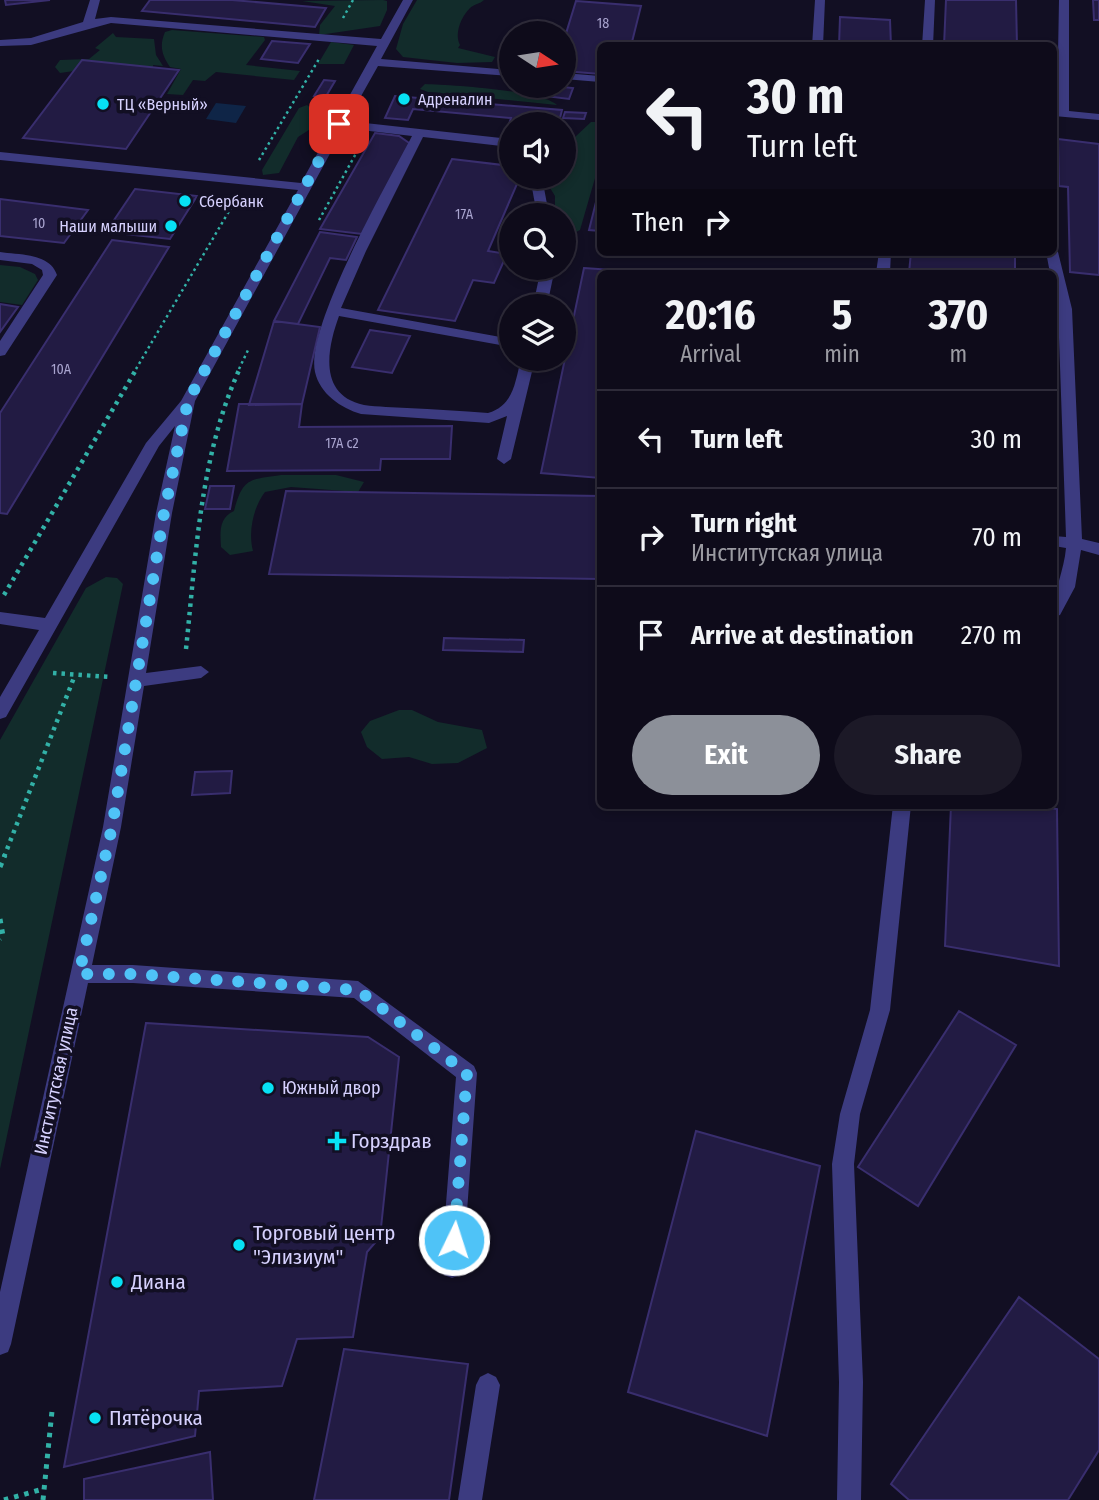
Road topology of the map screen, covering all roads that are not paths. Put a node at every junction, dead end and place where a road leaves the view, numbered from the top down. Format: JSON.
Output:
{"nodes":[{"id":1,"x":95,"y":0,"type":"edge"},
{"id":2,"x":408,"y":0,"type":"edge"},
{"id":3,"x":820,"y":0,"type":"edge"},
{"id":4,"x":930,"y":0,"type":"edge"},
{"id":5,"x":1063,"y":0,"type":"edge"},
{"id":6,"x":88,"y":24,"type":"junction"},
{"id":7,"x":817,"y":42,"type":"edge"},
{"id":8,"x":927,"y":42,"type":"edge"},
{"id":9,"x":0,"y":43,"type":"edge"},
{"id":10,"x":385,"y":43,"type":"junction"},
{"id":11,"x":374,"y":62,"type":"junction"},
{"id":12,"x":499,"y":71,"type":"edge"},
{"id":13,"x":576,"y":77,"type":"edge"},
{"id":14,"x":597,"y":79,"type":"edge"},
{"id":15,"x":1058,"y":113,"type":"edge"},
{"id":16,"x":1099,"y":117,"type":"edge"},
{"id":17,"x":339,"y":124,"type":"junction"},
{"id":18,"x":420,"y":132,"type":"junction"},
{"id":19,"x":499,"y":142,"type":"edge"},
{"id":20,"x":2,"y":159,"type":"edge"},
{"id":21,"x":304,"y":187,"type":"junction"},
{"id":22,"x":0,"y":256,"type":"edge"},
{"id":23,"x":1057,"y":274,"type":"edge"},
{"id":24,"x":333,"y":311,"type":"junction"},
{"id":25,"x":499,"y":341,"type":"edge"},
{"id":26,"x":0,"y":352,"type":"edge"},
{"id":27,"x":525,"y":371,"type":"edge"},
{"id":28,"x":518,"y":400,"type":"junction"},
{"id":29,"x":188,"y":401,"type":"junction"},
{"id":30,"x":504,"y":459,"type":"dead end"},
{"id":31,"x":1057,"y":541,"type":"edge"},
{"id":32,"x":1074,"y":543,"type":"junction"},
{"id":33,"x":1099,"y":549,"type":"edge"},
{"id":34,"x":1057,"y":605,"type":"edge"},
{"id":35,"x":0,"y":618,"type":"edge"},
{"id":36,"x":49,"y":625,"type":"junction"},
{"id":37,"x":201,"y":672,"type":"dead end"},
{"id":38,"x":138,"y":680,"type":"junction"},
{"id":39,"x":0,"y":712,"type":"edge"},
{"id":40,"x":902,"y":809,"type":"edge"},
{"id":41,"x":79,"y":974,"type":"junction"},
{"id":42,"x":452,"y":1268,"type":"dead end"},
{"id":43,"x":0,"y":1344,"type":"edge"},
{"id":44,"x":488,"y":1385,"type":"dead end"},
{"id":45,"x":470,"y":1500,"type":"edge"},
{"id":46,"x":849,"y":1500,"type":"edge"}],
"edges":[{"from":1,"to":6,"type":"street"},
{"from":2,"to":10,"type":"street","name":"Институтская улица"},
{"from":3,"to":7,"type":"street"},
{"from":4,"to":8,"type":"street"},
{"from":5,"to":15,"type":"street"},
{"from":6,"to":9,"type":"street"},
{"from":6,"to":10,"type":"street"},
{"from":10,"to":11,"type":"street","name":"Институтская улица"},
{"from":11,"to":12,"type":"street"},
{"from":11,"to":17,"type":"street","name":"Институтская улица"},
{"from":13,"to":14,"type":"street"},
{"from":15,"to":16,"type":"street"},
{"from":17,"to":18,"type":"street"},
{"from":17,"to":21,"type":"street","name":"Институтская улица"},
{"from":18,"to":19,"type":"street"},
{"from":18,"to":24,"type":"street"},
{"from":20,"to":21,"type":"street"},
{"from":21,"to":29,"type":"street","name":"Институтская улица"},
{"from":22,"to":26,"type":"street"},
{"from":23,"to":32,"type":"street"},
{"from":24,"to":25,"type":"street"},
{"from":24,"to":28,"type":"street"},
{"from":27,"to":28,"type":"street"},
{"from":28,"to":30,"type":"street"},
{"from":29,"to":36,"type":"street"},
{"from":29,"to":38,"type":"street","name":"Институтская улица"},
{"from":31,"to":32,"type":"street"},
{"from":32,"to":33,"type":"street"},
{"from":32,"to":34,"type":"street"},
{"from":35,"to":36,"type":"street"},
{"from":36,"to":39,"type":"street"},
{"from":37,"to":38,"type":"street"},
{"from":38,"to":41,"type":"street","name":"Институтская улица"},
{"from":40,"to":46,"type":"street"},
{"from":41,"to":42,"type":"street"},
{"from":41,"to":43,"type":"street","name":"Институтская улица"},
{"from":44,"to":45,"type":"street"}]}
